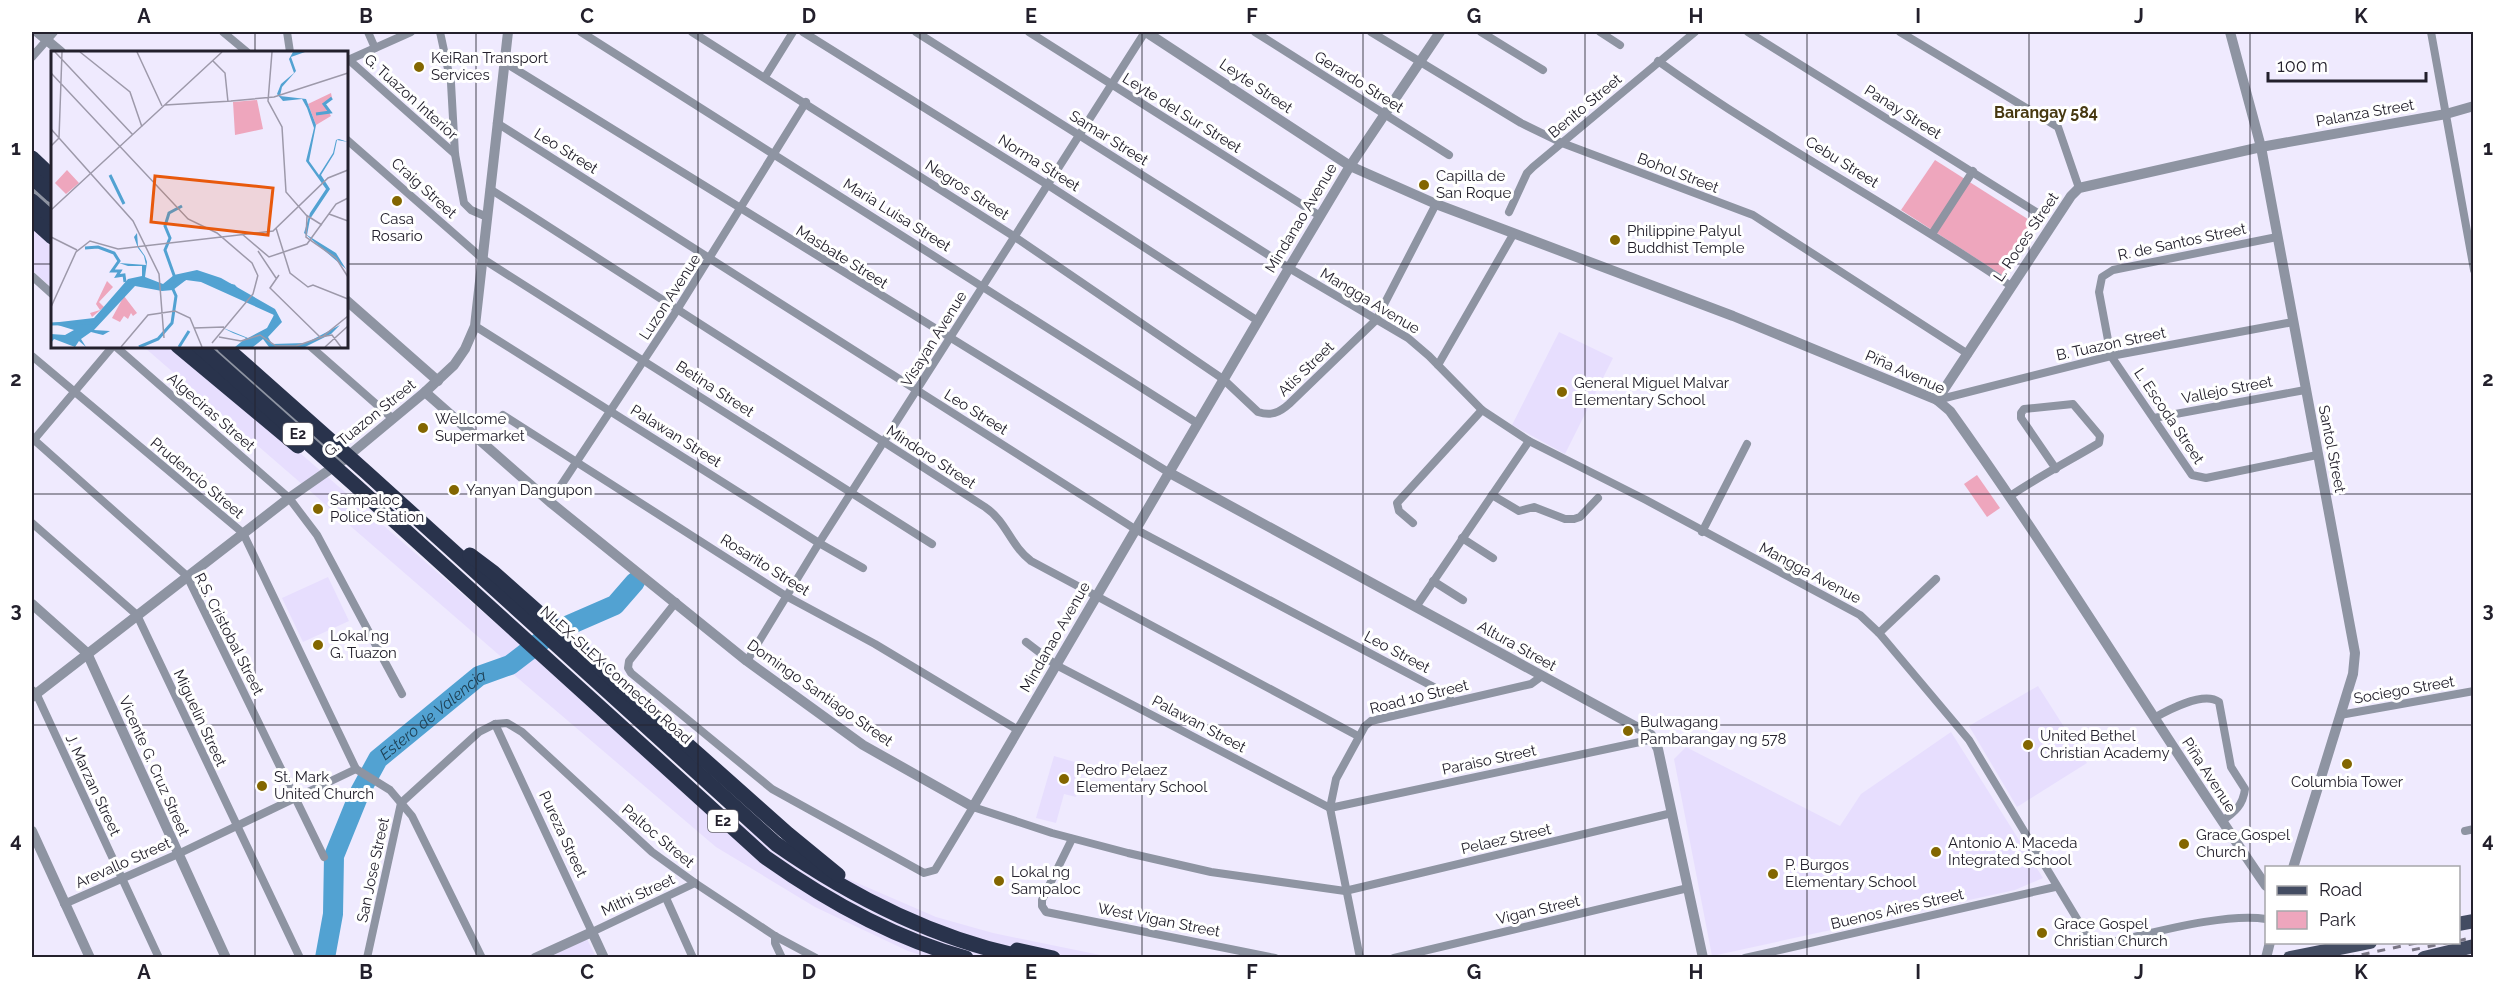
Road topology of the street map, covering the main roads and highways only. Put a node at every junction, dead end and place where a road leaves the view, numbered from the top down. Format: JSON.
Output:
{"nodes":[{"id":1,"x":32,"y":158,"type":"edge"},
{"id":2,"x":51,"y":176,"type":"edge"},
{"id":3,"x":32,"y":177,"type":"edge"},
{"id":4,"x":51,"y":194,"type":"edge"},
{"id":5,"x":32,"y":201,"type":"edge"},
{"id":6,"x":51,"y":218,"type":"edge"},
{"id":7,"x":32,"y":219,"type":"edge"},
{"id":8,"x":51,"y":236,"type":"edge"},
{"id":9,"x":180,"y":348,"type":"edge"},
{"id":10,"x":201,"y":348,"type":"edge"},
{"id":11,"x":226,"y":348,"type":"edge"},
{"id":12,"x":406,"y":509,"type":"junction"},
{"id":13,"x":397,"y":523,"type":"junction"},
{"id":14,"x":906,"y":937,"type":"junction"},
{"id":15,"x":2359,"y":944,"type":"edge"},
{"id":16,"x":2474,"y":946,"type":"edge"},
{"id":17,"x":946,"y":957,"type":"edge"},
{"id":18,"x":966,"y":957,"type":"edge"},
{"id":19,"x":1028,"y":957,"type":"edge"},
{"id":20,"x":1053,"y":957,"type":"edge"},
{"id":21,"x":2290,"y":957,"type":"edge"},
{"id":22,"x":2430,"y":957,"type":"edge"}],
"edges":[{"from":1,"to":2,"type":"highway"},
{"from":3,"to":4,"type":"highway"},
{"from":5,"to":6,"type":"highway"},
{"from":7,"to":8,"type":"highway"},
{"from":9,"to":13,"type":"highway"},
{"from":10,"to":13,"type":"highway","number":"E2"},
{"from":11,"to":12,"type":"highway","name":"NLEX-SLEX Connector Road","number":"E2"},
{"from":12,"to":19,"type":"highway","name":"NLEX-SLEX Connector Road","number":"E2"},
{"from":12,"to":20,"type":"highway"},
{"from":13,"to":14,"type":"highway","number":"E2"},
{"from":14,"to":17,"type":"highway"},
{"from":14,"to":18,"type":"highway"},
{"from":15,"to":21,"type":"main road"},
{"from":16,"to":22,"type":"main road"}]}
